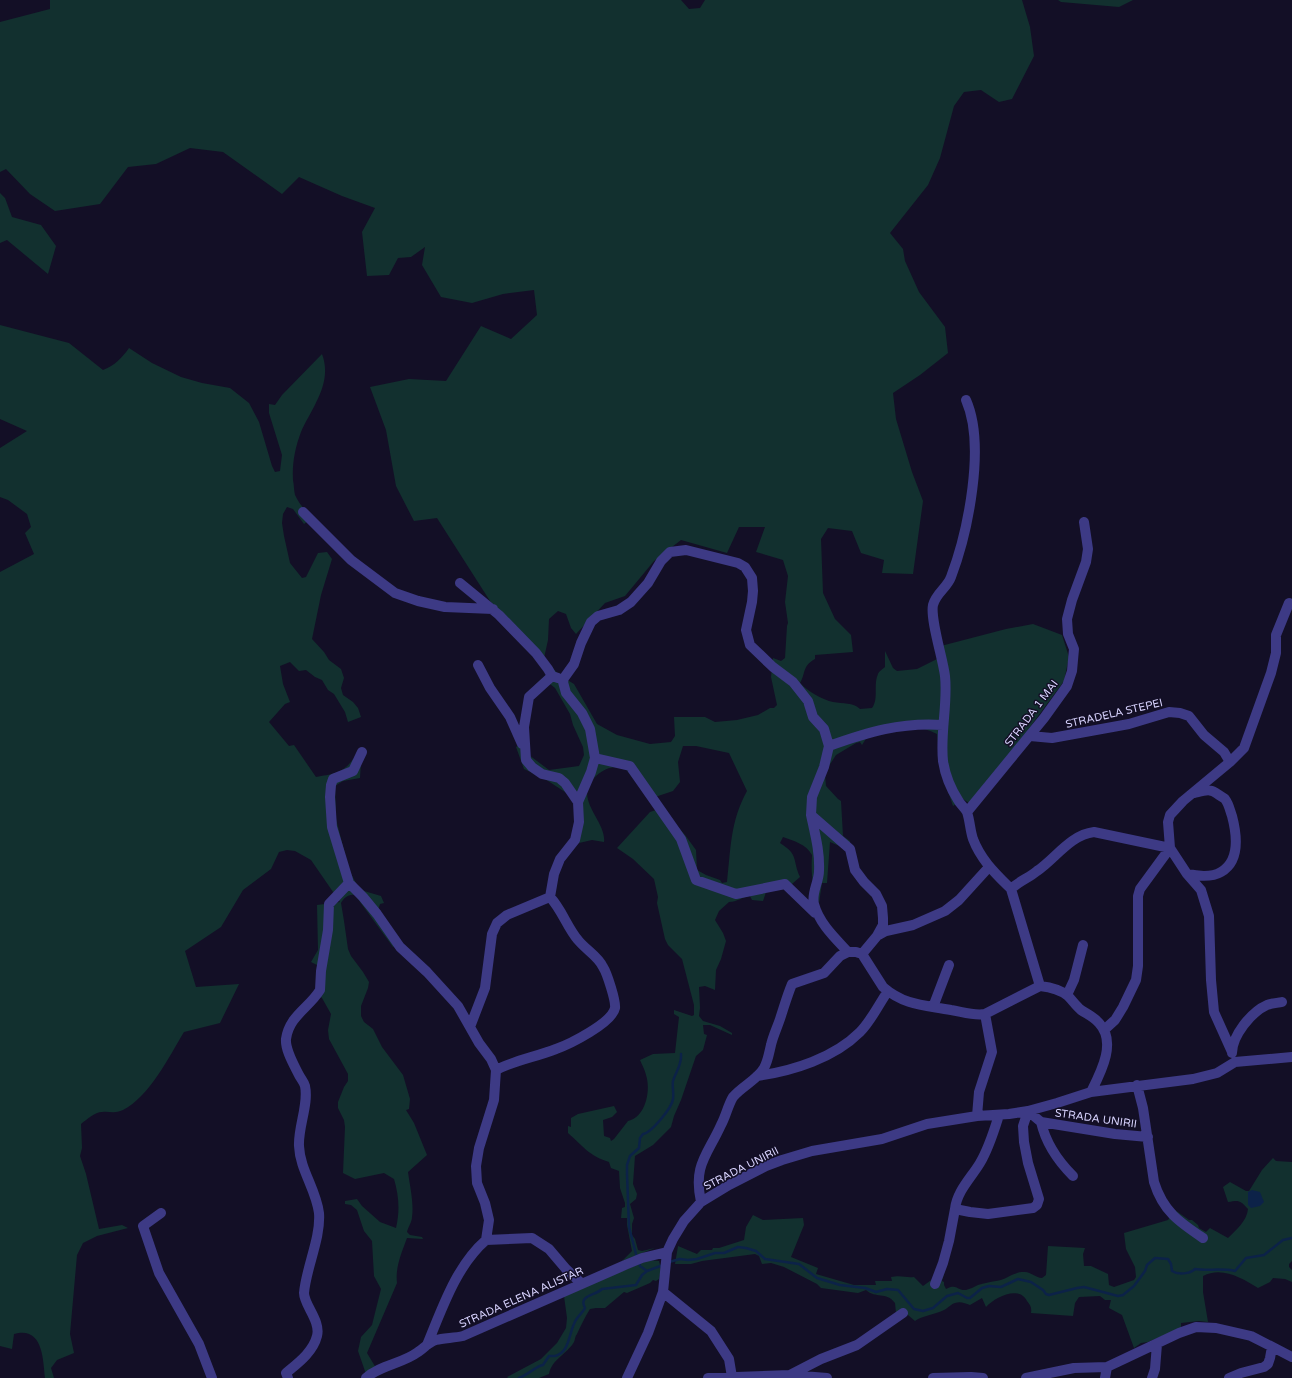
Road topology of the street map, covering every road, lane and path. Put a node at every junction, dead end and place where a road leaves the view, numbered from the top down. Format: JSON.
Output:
{"nodes":[{"id":1,"x":966,"y":400,"type":"dead end"},
{"id":2,"x":303,"y":512,"type":"dead end"},
{"id":3,"x":1084,"y":522,"type":"dead end"},
{"id":4,"x":460,"y":583,"type":"dead end"},
{"id":5,"x":1289,"y":603,"type":"dead end"},
{"id":6,"x":493,"y":609,"type":"junction"},
{"id":7,"x":478,"y":665,"type":"dead end"},
{"id":8,"x":552,"y":676,"type":"junction"},
{"id":9,"x":563,"y":680,"type":"junction"},
{"id":10,"x":944,"y":725,"type":"junction"},
{"id":11,"x":1030,"y":736,"type":"junction"},
{"id":12,"x":829,"y":746,"type":"junction"},
{"id":13,"x":524,"y":748,"type":"junction"},
{"id":14,"x":362,"y":752,"type":"dead end"},
{"id":15,"x":595,"y":758,"type":"junction"},
{"id":16,"x":1230,"y":762,"type":"junction"},
{"id":17,"x":1192,"y":793,"type":"junction"},
{"id":18,"x":578,"y":802,"type":"junction"},
{"id":19,"x":966,"y":812,"type":"junction"},
{"id":20,"x":811,"y":816,"type":"junction"},
{"id":21,"x":1170,"y":848,"type":"junction"},
{"id":22,"x":989,"y":867,"type":"junction"},
{"id":23,"x":1187,"y":874,"type":"junction"},
{"id":24,"x":349,"y":883,"type":"junction"},
{"id":25,"x":1011,"y":889,"type":"junction"},
{"id":26,"x":550,"y":897,"type":"junction"},
{"id":27,"x":818,"y":915,"type":"junction"},
{"id":28,"x":877,"y":936,"type":"junction"},
{"id":29,"x":1082,"y":945,"type":"dead end"},
{"id":30,"x":848,"y":952,"type":"junction"},
{"id":31,"x":862,"y":954,"type":"junction"},
{"id":32,"x":949,"y":965,"type":"dead end"},
{"id":33,"x":1040,"y":986,"type":"junction"},
{"id":34,"x":888,"y":991,"type":"junction"},
{"id":35,"x":1067,"y":995,"type":"junction"},
{"id":36,"x":1282,"y":1002,"type":"dead end"},
{"id":37,"x":933,"y":1008,"type":"junction"},
{"id":38,"x":985,"y":1014,"type":"junction"},
{"id":39,"x":470,"y":1027,"type":"junction"},
{"id":40,"x":1104,"y":1030,"type":"junction"},
{"id":41,"x":1232,"y":1052,"type":"junction"},
{"id":42,"x":1292,"y":1058,"type":"edge"},
{"id":43,"x":1235,"y":1062,"type":"junction"},
{"id":44,"x":496,"y":1070,"type":"junction"},
{"id":45,"x":757,"y":1076,"type":"junction"},
{"id":46,"x":1137,"y":1085,"type":"junction"},
{"id":47,"x":1091,"y":1092,"type":"junction"},
{"id":48,"x":1028,"y":1111,"type":"junction"},
{"id":49,"x":1000,"y":1115,"type":"junction"},
{"id":50,"x":977,"y":1116,"type":"junction"},
{"id":51,"x":1041,"y":1122,"type":"junction"},
{"id":52,"x":1148,"y":1136,"type":"junction"},
{"id":53,"x":1073,"y":1176,"type":"dead end"},
{"id":54,"x":701,"y":1202,"type":"junction"},
{"id":55,"x":954,"y":1209,"type":"junction"},
{"id":56,"x":161,"y":1213,"type":"dead end"},
{"id":57,"x":1203,"y":1238,"type":"dead end"},
{"id":58,"x":486,"y":1240,"type":"junction"},
{"id":59,"x":667,"y":1252,"type":"junction"},
{"id":60,"x":581,"y":1283,"type":"junction"},
{"id":61,"x":935,"y":1284,"type":"dead end"},
{"id":62,"x":662,"y":1292,"type":"junction"},
{"id":63,"x":903,"y":1313,"type":"dead end"},
{"id":64,"x":1157,"y":1344,"type":"junction"},
{"id":65,"x":427,"y":1345,"type":"junction"},
{"id":66,"x":1272,"y":1348,"type":"junction"},
{"id":67,"x":1292,"y":1357,"type":"edge"},
{"id":68,"x":1107,"y":1367,"type":"junction"},
{"id":69,"x":287,"y":1375,"type":"edge"},
{"id":70,"x":790,"y":1375,"type":"junction"},
{"id":71,"x":212,"y":1378,"type":"edge"},
{"id":72,"x":366,"y":1378,"type":"edge"},
{"id":73,"x":627,"y":1378,"type":"edge"},
{"id":74,"x":708,"y":1378,"type":"edge"},
{"id":75,"x":729,"y":1378,"type":"edge"},
{"id":76,"x":827,"y":1378,"type":"edge"},
{"id":77,"x":933,"y":1378,"type":"edge"},
{"id":78,"x":984,"y":1378,"type":"edge"},
{"id":79,"x":1026,"y":1378,"type":"edge"},
{"id":80,"x":1105,"y":1378,"type":"edge"},
{"id":81,"x":1152,"y":1378,"type":"edge"},
{"id":82,"x":1229,"y":1378,"type":"edge"}],
"edges":[{"from":1,"to":10,"type":"street"},
{"from":2,"to":6,"type":"street"},
{"from":3,"to":11,"type":"street","name":"STRADA 1 MAI"},
{"from":4,"to":6,"type":"street"},
{"from":5,"to":16,"type":"street"},
{"from":6,"to":8,"type":"street"},
{"from":7,"to":13,"type":"street"},
{"from":8,"to":9,"type":"street"},
{"from":8,"to":13,"type":"street"},
{"from":9,"to":12,"type":"street"},
{"from":9,"to":15,"type":"street"},
{"from":10,"to":12,"type":"street"},
{"from":10,"to":19,"type":"street"},
{"from":11,"to":16,"type":"street","name":"STRADELA STEPEI"},
{"from":11,"to":19,"type":"street","name":"STRADA 1 MAI"},
{"from":12,"to":20,"type":"street"},
{"from":13,"to":18,"type":"street"},
{"from":14,"to":24,"type":"street"},
{"from":15,"to":18,"type":"street"},
{"from":15,"to":27,"type":"street"},
{"from":16,"to":17,"type":"street"},
{"from":17,"to":21,"type":"street"},
{"from":17,"to":23,"type":"street"},
{"from":18,"to":26,"type":"street"},
{"from":19,"to":22,"type":"street"},
{"from":20,"to":27,"type":"street"},
{"from":20,"to":28,"type":"street"},
{"from":21,"to":23,"type":"street"},
{"from":21,"to":25,"type":"street"},
{"from":21,"to":40,"type":"street"},
{"from":22,"to":25,"type":"street"},
{"from":22,"to":28,"type":"street"},
{"from":23,"to":41,"type":"street"},
{"from":24,"to":39,"type":"street"},
{"from":24,"to":69,"type":"street"},
{"from":25,"to":33,"type":"street"},
{"from":26,"to":39,"type":"street"},
{"from":26,"to":44,"type":"street"},
{"from":27,"to":30,"type":"street"},
{"from":28,"to":31,"type":"street"},
{"from":29,"to":35,"type":"street"},
{"from":30,"to":31,"type":"street"},
{"from":30,"to":45,"type":"street"},
{"from":31,"to":34,"type":"street"},
{"from":32,"to":37,"type":"street"},
{"from":33,"to":35,"type":"street"},
{"from":33,"to":38,"type":"street"},
{"from":34,"to":37,"type":"street"},
{"from":34,"to":45,"type":"street"},
{"from":35,"to":40,"type":"street"},
{"from":36,"to":41,"type":"street"},
{"from":37,"to":38,"type":"street"},
{"from":38,"to":50,"type":"street"},
{"from":39,"to":44,"type":"street"},
{"from":40,"to":47,"type":"street"},
{"from":41,"to":43,"type":"street"},
{"from":42,"to":43,"type":"street","name":"STRADA UNIRII"},
{"from":43,"to":46,"type":"street","name":"STRADA UNIRII"},
{"from":44,"to":58,"type":"street"},
{"from":45,"to":54,"type":"street"},
{"from":46,"to":47,"type":"street","name":"STRADA UNIRII"},
{"from":46,"to":52,"type":"street","name":"STRADA UNIRII"},
{"from":47,"to":48,"type":"street","name":"STRADA UNIRII"},
{"from":48,"to":49,"type":"street","name":"STRADA UNIRII"},
{"from":48,"to":51,"type":"street","name":"STRADA UNIRII"},
{"from":48,"to":55,"type":"street"},
{"from":49,"to":50,"type":"street","name":"STRADA UNIRII"},
{"from":49,"to":55,"type":"street"},
{"from":50,"to":54,"type":"street","name":"STRADA UNIRII"},
{"from":51,"to":52,"type":"street","name":"STRADA UNIRII"},
{"from":51,"to":53,"type":"street","name":"STRADA UNIRII"},
{"from":52,"to":57,"type":"street","name":"STRADA UNIRII"},
{"from":54,"to":59,"type":"street","name":"STRADA UNIRII"},
{"from":55,"to":61,"type":"street"},
{"from":56,"to":71,"type":"street"},
{"from":58,"to":60,"type":"street"},
{"from":58,"to":65,"type":"street"},
{"from":59,"to":60,"type":"street","name":"STRADA ELENA ALISTAR"},
{"from":59,"to":62,"type":"street","name":"STRADA UNIRII"},
{"from":60,"to":65,"type":"street","name":"STRADA ELENA ALISTAR"},
{"from":62,"to":73,"type":"street","name":"STRADA UNIRII"},
{"from":62,"to":75,"type":"street"},
{"from":63,"to":70,"type":"street"},
{"from":64,"to":66,"type":"street"},
{"from":64,"to":68,"type":"street"},
{"from":64,"to":81,"type":"street"},
{"from":65,"to":72,"type":"street","name":"STRADA ELENA ALISTAR"},
{"from":66,"to":67,"type":"street"},
{"from":66,"to":82,"type":"street"},
{"from":68,"to":79,"type":"street"},
{"from":68,"to":80,"type":"street"},
{"from":70,"to":75,"type":"street"},
{"from":70,"to":76,"type":"street"},
{"from":74,"to":75,"type":"street"},
{"from":77,"to":78,"type":"street"}]}
